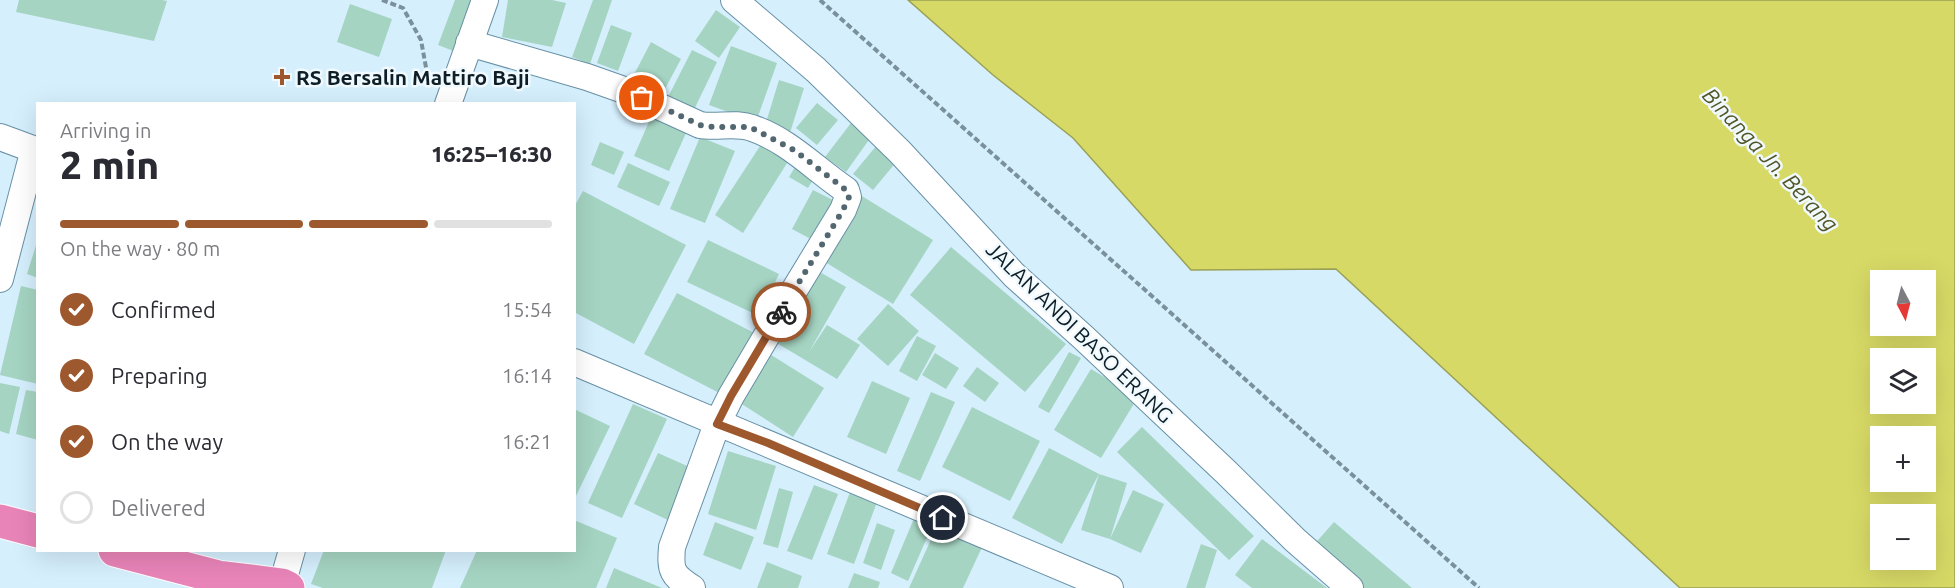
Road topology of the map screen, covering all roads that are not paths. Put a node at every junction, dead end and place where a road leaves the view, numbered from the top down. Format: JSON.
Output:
{"nodes":[{"id":1,"x":485,"y":0,"type":"edge"},
{"id":2,"x":734,"y":0,"type":"edge"},
{"id":3,"x":469,"y":43,"type":"junction"},
{"id":4,"x":449,"y":102,"type":"edge"},
{"id":5,"x":0,"y":137,"type":"edge"},
{"id":6,"x":36,"y":150,"type":"edge"},
{"id":7,"x":0,"y":279,"type":"edge"},
{"id":8,"x":576,"y":363,"type":"edge"},
{"id":9,"x":717,"y":424,"type":"junction"},
{"id":10,"x":0,"y":521,"type":"edge"},
{"id":11,"x":36,"y":530,"type":"edge"},
{"id":12,"x":122,"y":552,"type":"edge"},
{"id":13,"x":292,"y":552,"type":"edge"},
{"id":14,"x":225,"y":582,"type":"edge"},
{"id":15,"x":285,"y":587,"type":"edge"},
{"id":16,"x":692,"y":588,"type":"edge"},
{"id":17,"x":1110,"y":588,"type":"edge"},
{"id":18,"x":1350,"y":588,"type":"edge"}],
"edges":[{"from":1,"to":3,"type":"street"},
{"from":2,"to":18,"type":"street","name":"JALAN ANDI BASO ERANG"},
{"from":3,"to":4,"type":"street"},
{"from":3,"to":9,"type":"street"},
{"from":5,"to":6,"type":"street"},
{"from":6,"to":7,"type":"street"},
{"from":8,"to":9,"type":"street"},
{"from":9,"to":16,"type":"street"},
{"from":9,"to":17,"type":"street"},
{"from":10,"to":11,"type":"highway"},
{"from":12,"to":14,"type":"highway"},
{"from":13,"to":15,"type":"street"},
{"from":14,"to":15,"type":"highway"}]}
